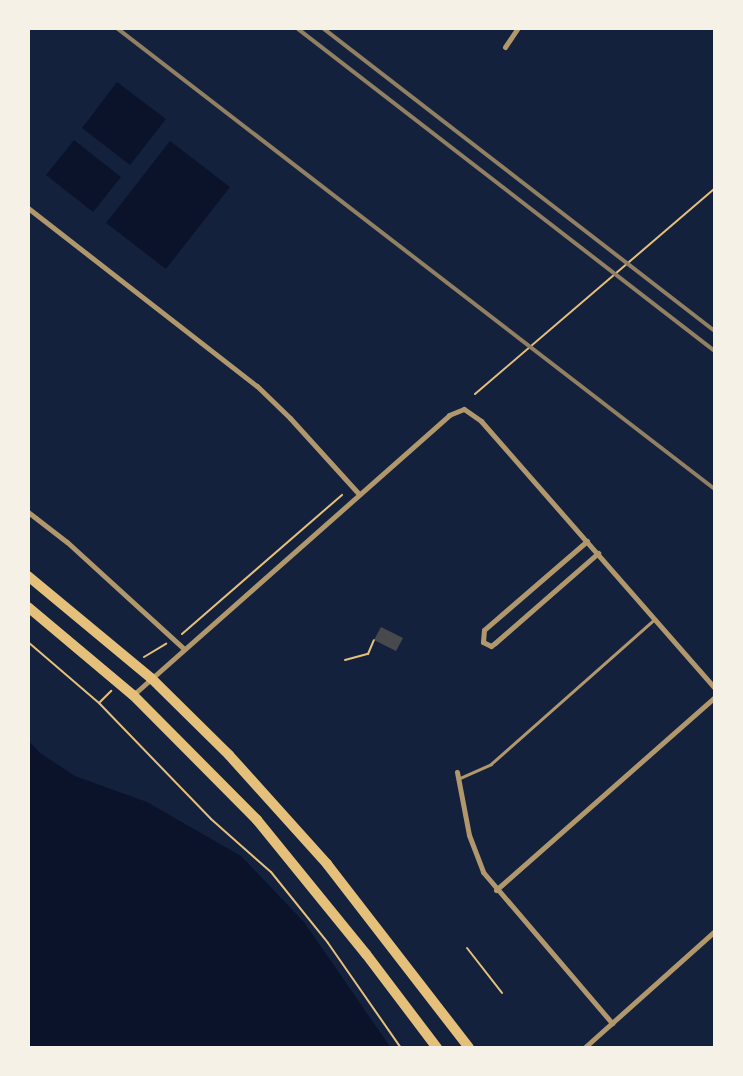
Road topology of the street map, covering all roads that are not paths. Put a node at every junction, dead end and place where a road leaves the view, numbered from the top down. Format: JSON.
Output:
{"nodes":[{"id":1,"x":518,"y":28,"type":"edge"},
{"id":2,"x":505,"y":47,"type":"dead end"},
{"id":3,"x":28,"y":208,"type":"edge"},
{"id":4,"x":359,"y":494,"type":"junction"},
{"id":5,"x":28,"y":512,"type":"edge"},
{"id":6,"x":587,"y":541,"type":"junction"},
{"id":7,"x":598,"y":553,"type":"junction"},
{"id":8,"x":28,"y":576,"type":"edge"},
{"id":9,"x":28,"y":607,"type":"edge"},
{"id":10,"x":656,"y":619,"type":"junction"},
{"id":11,"x":183,"y":648,"type":"junction"},
{"id":12,"x":151,"y":678,"type":"junction"},
{"id":13,"x":715,"y":688,"type":"edge"},
{"id":14,"x":133,"y":695,"type":"junction"},
{"id":15,"x":715,"y":697,"type":"edge"},
{"id":16,"x":457,"y":775,"type":"joint"},
{"id":17,"x":496,"y":890,"type":"junction"},
{"id":18,"x":715,"y":931,"type":"edge"},
{"id":19,"x":612,"y":1023,"type":"junction"},
{"id":20,"x":437,"y":1048,"type":"edge"},
{"id":21,"x":469,"y":1048,"type":"edge"},
{"id":22,"x":584,"y":1048,"type":"edge"}],
"edges":[{"from":1,"to":2,"type":"street"},
{"from":3,"to":4,"type":"street"},
{"from":4,"to":6,"type":"street"},
{"from":4,"to":11,"type":"street"},
{"from":5,"to":11,"type":"street"},
{"from":6,"to":7,"type":"street"},
{"from":6,"to":7,"type":"street"},
{"from":7,"to":10,"type":"street"},
{"from":8,"to":12,"type":"highway"},
{"from":9,"to":14,"type":"highway"},
{"from":10,"to":13,"type":"street"},
{"from":10,"to":16,"type":"lane"},
{"from":11,"to":12,"type":"street"},
{"from":12,"to":14,"type":"street"},
{"from":12,"to":21,"type":"highway"},
{"from":14,"to":20,"type":"highway"},
{"from":15,"to":17,"type":"street"},
{"from":16,"to":17,"type":"street"},
{"from":17,"to":19,"type":"street"},
{"from":18,"to":19,"type":"street"},
{"from":19,"to":22,"type":"street"}]}
